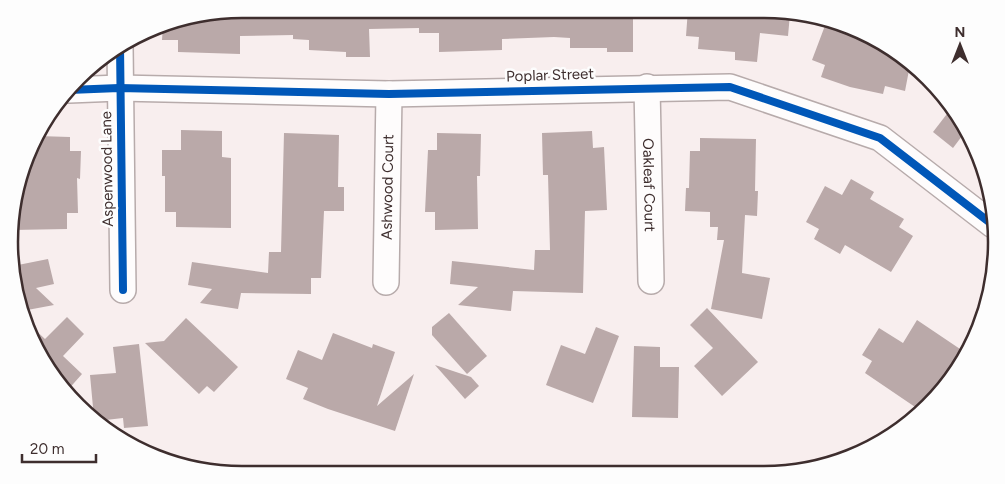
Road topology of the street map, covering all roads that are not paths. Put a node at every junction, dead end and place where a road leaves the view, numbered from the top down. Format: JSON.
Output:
{"nodes":[{"id":1,"x":120,"y":53,"type":"edge"},
{"id":2,"x":647,"y":87,"type":"junction"},
{"id":3,"x":119,"y":88,"type":"junction"},
{"id":4,"x":77,"y":90,"type":"edge"},
{"id":5,"x":389,"y":94,"type":"junction"},
{"id":6,"x":986,"y":220,"type":"edge"},
{"id":7,"x":652,"y":281,"type":"dead end"},
{"id":8,"x":386,"y":282,"type":"dead end"},
{"id":9,"x":123,"y":290,"type":"dead end"}],
"edges":[{"from":1,"to":3,"type":"street","name":"Aspenwood Lane"},
{"from":2,"to":5,"type":"street","name":"Poplar Street"},
{"from":2,"to":6,"type":"street","name":"Poplar Street"},
{"from":2,"to":7,"type":"street","name":"Oakleaf Court"},
{"from":3,"to":4,"type":"street","name":"Poplar Street"},
{"from":3,"to":5,"type":"street","name":"Poplar Street"},
{"from":3,"to":9,"type":"street","name":"Aspenwood Lane"},
{"from":5,"to":8,"type":"street","name":"Ashwood Court"}]}
